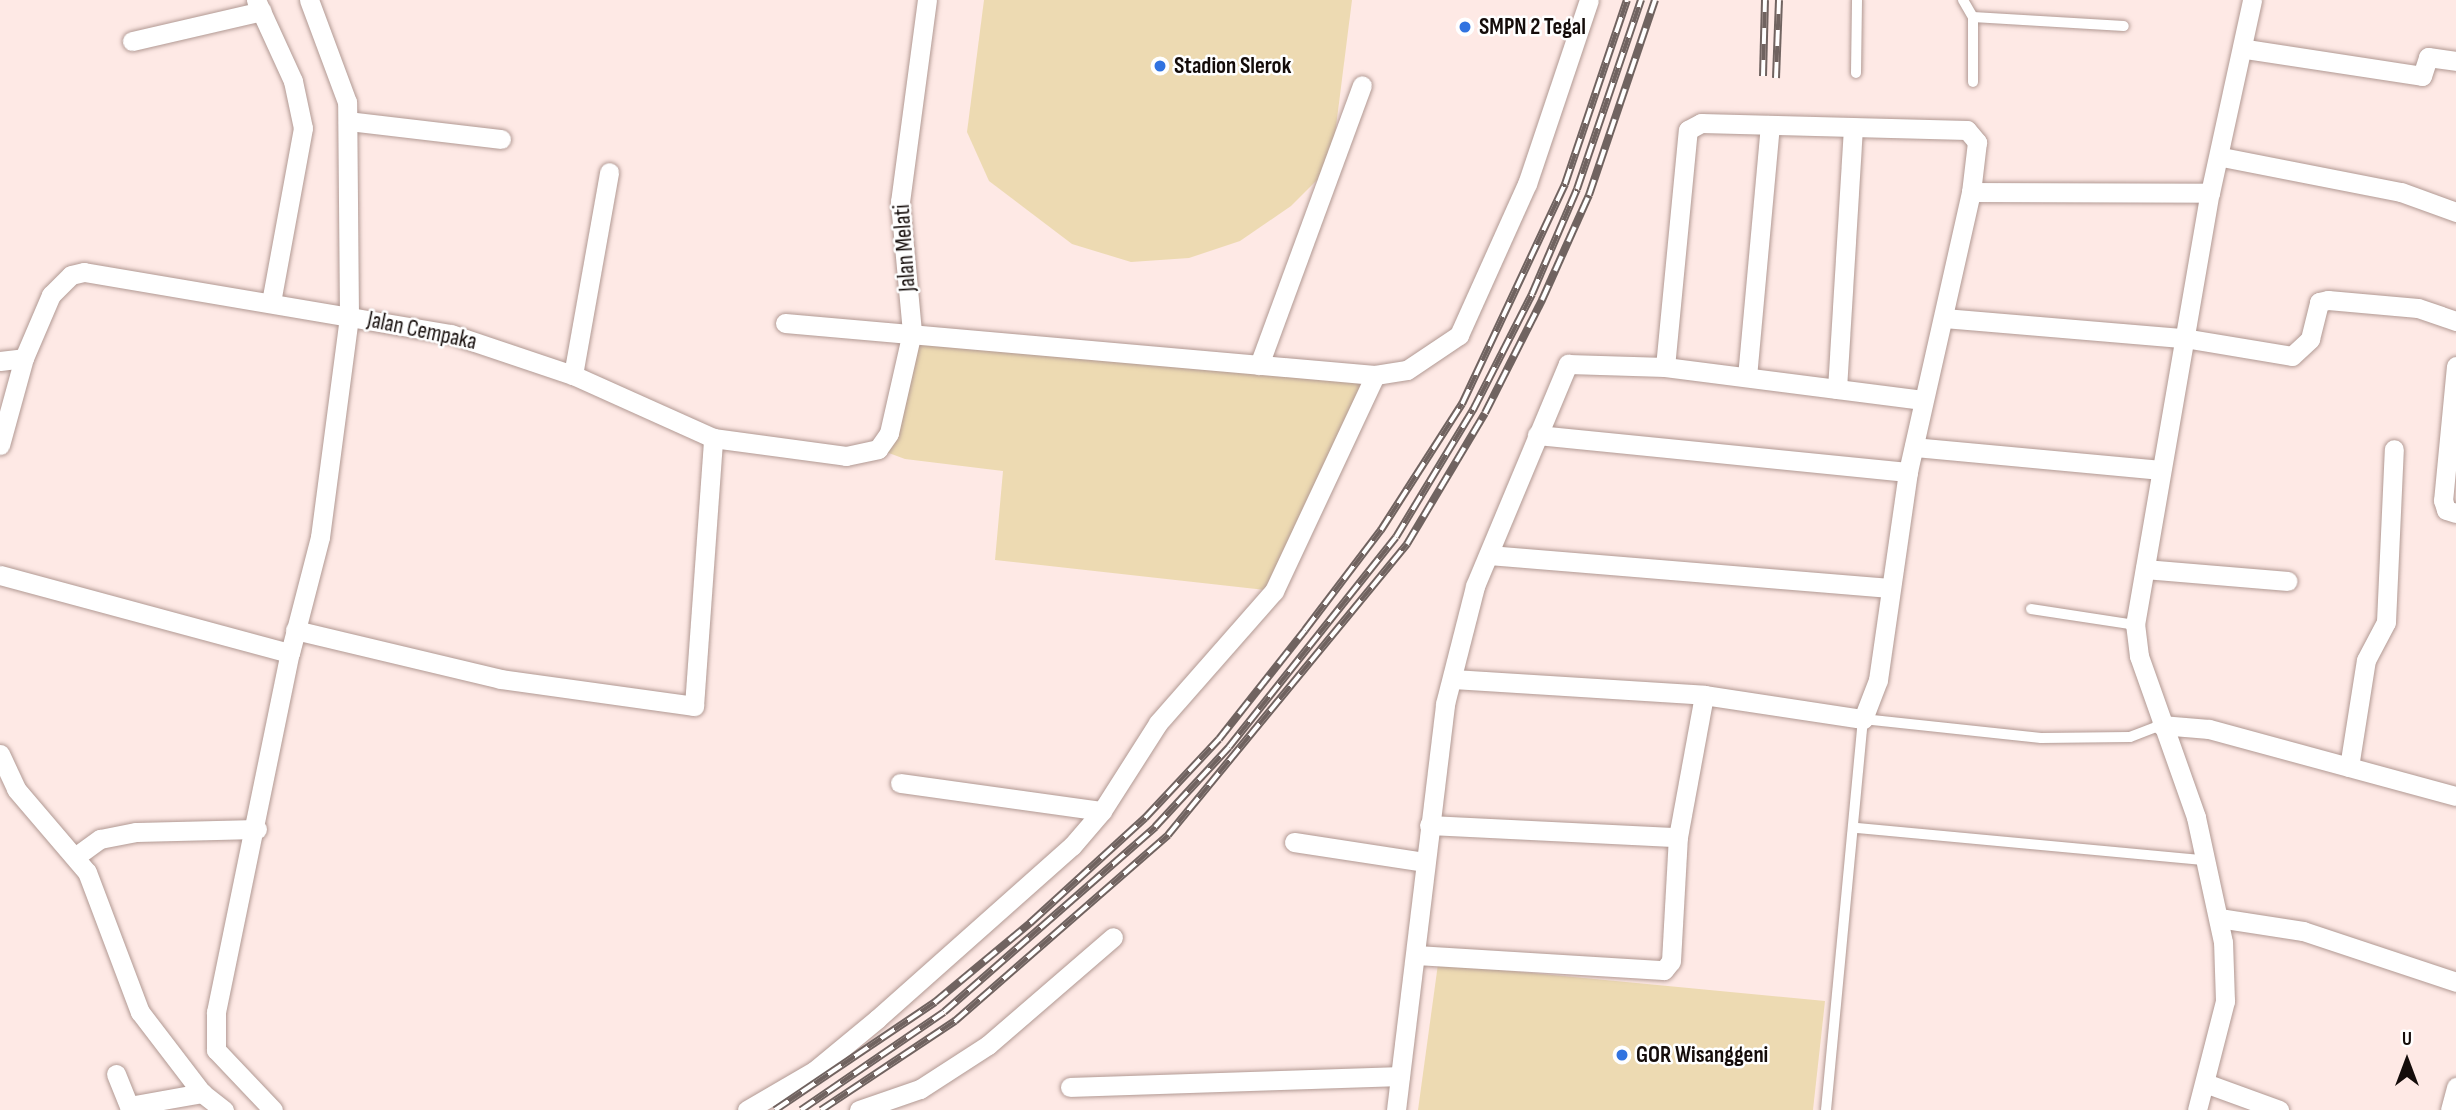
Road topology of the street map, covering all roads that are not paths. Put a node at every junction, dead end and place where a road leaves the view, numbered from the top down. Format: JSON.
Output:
{"nodes":[{"id":1,"x":309,"y":0,"type":"edge"},
{"id":2,"x":927,"y":0,"type":"edge"},
{"id":3,"x":1589,"y":0,"type":"edge"},
{"id":4,"x":1857,"y":0,"type":"edge"},
{"id":5,"x":1963,"y":0,"type":"edge"},
{"id":6,"x":2252,"y":0,"type":"edge"},
{"id":7,"x":259,"y":6,"type":"edge"},
{"id":8,"x":1973,"y":18,"type":"junction"},
{"id":9,"x":2124,"y":26,"type":"dead end"},
{"id":10,"x":132,"y":41,"type":"dead end"},
{"id":11,"x":2246,"y":49,"type":"junction"},
{"id":12,"x":2456,"y":61,"type":"edge"},
{"id":13,"x":1856,"y":73,"type":"dead end"},
{"id":14,"x":1973,"y":82,"type":"dead end"},
{"id":15,"x":1362,"y":85,"type":"dead end"},
{"id":16,"x":348,"y":121,"type":"junction"},
{"id":17,"x":1770,"y":125,"type":"junction"},
{"id":18,"x":1853,"y":127,"type":"junction"},
{"id":19,"x":501,"y":139,"type":"dead end"},
{"id":20,"x":2222,"y":157,"type":"junction"},
{"id":21,"x":610,"y":172,"type":"dead end"},
{"id":22,"x":1971,"y":191,"type":"junction"},
{"id":23,"x":2210,"y":193,"type":"junction"},
{"id":24,"x":2456,"y":212,"type":"edge"},
{"id":25,"x":271,"y":303,"type":"junction"},
{"id":26,"x":344,"y":315,"type":"junction"},
{"id":27,"x":1944,"y":318,"type":"junction"},
{"id":28,"x":2456,"y":321,"type":"edge"},
{"id":29,"x":785,"y":323,"type":"dead end"},
{"id":30,"x":912,"y":332,"type":"junction"},
{"id":31,"x":2184,"y":338,"type":"junction"},
{"id":32,"x":24,"y":358,"type":"junction"},
{"id":33,"x":0,"y":361,"type":"edge"},
{"id":34,"x":1259,"y":365,"type":"junction"},
{"id":35,"x":2456,"y":366,"type":"edge"},
{"id":36,"x":1665,"y":367,"type":"junction"},
{"id":37,"x":573,"y":375,"type":"junction"},
{"id":38,"x":1376,"y":375,"type":"junction"},
{"id":39,"x":1746,"y":377,"type":"junction"},
{"id":40,"x":1838,"y":389,"type":"junction"},
{"id":41,"x":1923,"y":400,"type":"junction"},
{"id":42,"x":1537,"y":435,"type":"junction"},
{"id":43,"x":713,"y":438,"type":"junction"},
{"id":44,"x":0,"y":445,"type":"edge"},
{"id":45,"x":1914,"y":447,"type":"junction"},
{"id":46,"x":878,"y":449,"type":"joint"},
{"id":47,"x":2393,"y":449,"type":"dead end"},
{"id":48,"x":2160,"y":470,"type":"junction"},
{"id":49,"x":1908,"y":471,"type":"junction"},
{"id":50,"x":2456,"y":513,"type":"edge"},
{"id":51,"x":1489,"y":555,"type":"junction"},
{"id":52,"x":2145,"y":569,"type":"junction"},
{"id":53,"x":0,"y":575,"type":"edge"},
{"id":54,"x":2287,"y":581,"type":"dead end"},
{"id":55,"x":1890,"y":588,"type":"junction"},
{"id":56,"x":2031,"y":609,"type":"dead end"},
{"id":57,"x":2135,"y":625,"type":"junction"},
{"id":58,"x":295,"y":630,"type":"junction"},
{"id":59,"x":290,"y":653,"type":"junction"},
{"id":60,"x":1453,"y":679,"type":"junction"},
{"id":61,"x":1704,"y":695,"type":"junction"},
{"id":62,"x":1863,"y":719,"type":"junction"},
{"id":63,"x":2161,"y":725,"type":"junction"},
{"id":64,"x":0,"y":754,"type":"edge"},
{"id":65,"x":2349,"y":767,"type":"junction"},
{"id":66,"x":900,"y":783,"type":"dead end"},
{"id":67,"x":8,"y":790,"type":"edge"},
{"id":68,"x":2456,"y":796,"type":"edge"},
{"id":69,"x":1102,"y":811,"type":"junction"},
{"id":70,"x":1429,"y":825,"type":"junction"},
{"id":71,"x":1857,"y":828,"type":"junction"},
{"id":72,"x":257,"y":829,"type":"junction"},
{"id":73,"x":1678,"y":838,"type":"junction"},
{"id":74,"x":1294,"y":842,"type":"dead end"},
{"id":75,"x":77,"y":856,"type":"junction"},
{"id":76,"x":2204,"y":860,"type":"junction"},
{"id":77,"x":1425,"y":862,"type":"junction"},
{"id":78,"x":2219,"y":918,"type":"junction"},
{"id":79,"x":1113,"y":937,"type":"dead end"},
{"id":80,"x":1416,"y":955,"type":"junction"},
{"id":81,"x":2456,"y":982,"type":"edge"},
{"id":82,"x":116,"y":1074,"type":"dead end"},
{"id":83,"x":1400,"y":1076,"type":"junction"},
{"id":84,"x":2205,"y":1083,"type":"junction"},
{"id":85,"x":1070,"y":1087,"type":"dead end"},
{"id":86,"x":2456,"y":1087,"type":"edge"},
{"id":87,"x":202,"y":1093,"type":"junction"},
{"id":88,"x":234,"y":1101,"type":"edge"},
{"id":89,"x":273,"y":1110,"type":"edge"},
{"id":90,"x":747,"y":1110,"type":"edge"},
{"id":91,"x":859,"y":1110,"type":"edge"},
{"id":92,"x":1396,"y":1110,"type":"edge"},
{"id":93,"x":1826,"y":1110,"type":"edge"},
{"id":94,"x":2197,"y":1110,"type":"edge"},
{"id":95,"x":2279,"y":1110,"type":"edge"},
{"id":96,"x":2450,"y":1110,"type":"edge"}],
"edges":[{"from":1,"to":16,"type":"street"},
{"from":2,"to":30,"type":"street","name":"Jalan Melati"},
{"from":3,"to":38,"type":"street"},
{"from":4,"to":13,"type":"lane"},
{"from":5,"to":8,"type":"lane"},
{"from":6,"to":11,"type":"street"},
{"from":7,"to":10,"type":"street"},
{"from":7,"to":25,"type":"street"},
{"from":8,"to":9,"type":"lane"},
{"from":8,"to":14,"type":"lane"},
{"from":11,"to":12,"type":"street"},
{"from":11,"to":20,"type":"street"},
{"from":15,"to":34,"type":"street"},
{"from":16,"to":19,"type":"street"},
{"from":16,"to":26,"type":"street"},
{"from":17,"to":18,"type":"street"},
{"from":17,"to":36,"type":"street"},
{"from":17,"to":39,"type":"street"},
{"from":18,"to":22,"type":"street"},
{"from":18,"to":40,"type":"street"},
{"from":20,"to":23,"type":"street"},
{"from":20,"to":24,"type":"street"},
{"from":21,"to":37,"type":"street"},
{"from":22,"to":23,"type":"street"},
{"from":22,"to":27,"type":"street"},
{"from":23,"to":31,"type":"street"},
{"from":25,"to":26,"type":"street","name":"Jalan Cempaka"},
{"from":25,"to":32,"type":"street","name":"Jalan Cempaka"},
{"from":26,"to":37,"type":"street","name":"Jalan Cempaka"},
{"from":26,"to":58,"type":"street"},
{"from":27,"to":31,"type":"street"},
{"from":27,"to":41,"type":"street"},
{"from":28,"to":31,"type":"street"},
{"from":29,"to":30,"type":"street"},
{"from":30,"to":34,"type":"street"},
{"from":30,"to":46,"type":"street","name":"Jalan Melati"},
{"from":31,"to":48,"type":"street"},
{"from":32,"to":33,"type":"street"},
{"from":32,"to":44,"type":"street"},
{"from":34,"to":38,"type":"street"},
{"from":35,"to":50,"type":"street"},
{"from":36,"to":39,"type":"street"},
{"from":36,"to":42,"type":"street"},
{"from":37,"to":43,"type":"street","name":"Jalan Cempaka"},
{"from":38,"to":69,"type":"street"},
{"from":39,"to":40,"type":"street"},
{"from":40,"to":41,"type":"street"},
{"from":41,"to":45,"type":"street"},
{"from":42,"to":49,"type":"street"},
{"from":42,"to":51,"type":"street"},
{"from":43,"to":46,"type":"street","name":"Jalan Cempaka"},
{"from":43,"to":58,"type":"street"},
{"from":45,"to":48,"type":"street"},
{"from":45,"to":49,"type":"street"},
{"from":47,"to":65,"type":"street"},
{"from":48,"to":52,"type":"street"},
{"from":49,"to":55,"type":"street"},
{"from":51,"to":55,"type":"street"},
{"from":51,"to":60,"type":"street"},
{"from":52,"to":54,"type":"street"},
{"from":52,"to":57,"type":"street"},
{"from":53,"to":59,"type":"street"},
{"from":55,"to":62,"type":"street"},
{"from":56,"to":57,"type":"lane"},
{"from":57,"to":63,"type":"street"},
{"from":58,"to":59,"type":"street"},
{"from":59,"to":72,"type":"street"},
{"from":60,"to":61,"type":"street"},
{"from":60,"to":70,"type":"street"},
{"from":61,"to":62,"type":"street"},
{"from":61,"to":73,"type":"street"},
{"from":62,"to":63,"type":"lane"},
{"from":62,"to":71,"type":"lane"},
{"from":63,"to":65,"type":"street"},
{"from":63,"to":76,"type":"street"},
{"from":64,"to":67,"type":"street"},
{"from":65,"to":68,"type":"street"},
{"from":66,"to":69,"type":"street"},
{"from":67,"to":75,"type":"street"},
{"from":69,"to":90,"type":"street"},
{"from":70,"to":73,"type":"street"},
{"from":70,"to":77,"type":"street"},
{"from":71,"to":76,"type":"lane"},
{"from":71,"to":93,"type":"lane"},
{"from":72,"to":75,"type":"street"},
{"from":72,"to":88,"type":"street"},
{"from":73,"to":80,"type":"street"},
{"from":74,"to":77,"type":"street"},
{"from":75,"to":87,"type":"street"},
{"from":76,"to":78,"type":"street"},
{"from":77,"to":80,"type":"street"},
{"from":78,"to":81,"type":"street"},
{"from":78,"to":84,"type":"street"},
{"from":79,"to":91,"type":"street"},
{"from":80,"to":83,"type":"street"},
{"from":82,"to":87,"type":"street"},
{"from":83,"to":85,"type":"street"},
{"from":83,"to":92,"type":"street"},
{"from":84,"to":94,"type":"street"},
{"from":84,"to":95,"type":"street"},
{"from":86,"to":96,"type":"street"},
{"from":87,"to":88,"type":"street"},
{"from":88,"to":89,"type":"street"}]}
